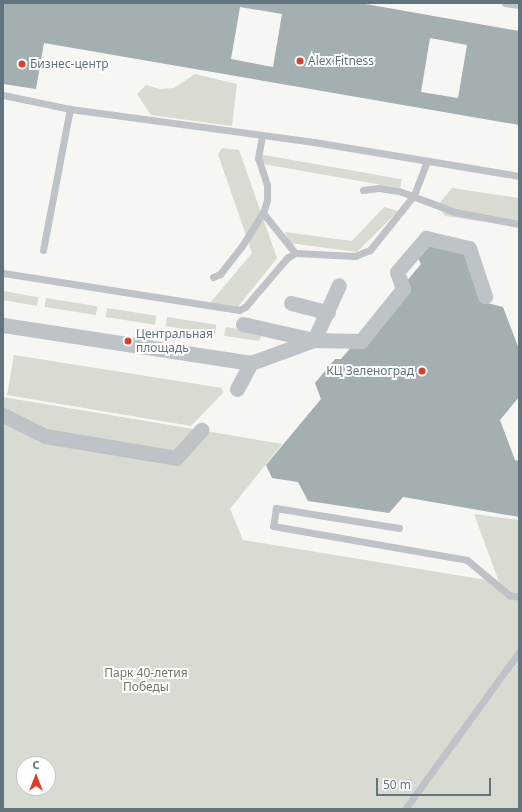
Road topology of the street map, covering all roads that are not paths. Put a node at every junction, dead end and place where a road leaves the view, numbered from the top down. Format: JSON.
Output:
{"nodes":[{"id":1,"x":505,"y":3,"type":"edge"},
{"id":2,"x":519,"y":5,"type":"edge"},
{"id":3,"x":3,"y":95,"type":"edge"},
{"id":4,"x":70,"y":108,"type":"junction"},
{"id":5,"x":262,"y":136,"type":"junction"},
{"id":6,"x":427,"y":161,"type":"junction"},
{"id":7,"x":519,"y":176,"type":"edge"},
{"id":8,"x":363,"y":190,"type":"dead end"},
{"id":9,"x":414,"y":195,"type":"junction"},
{"id":10,"x":263,"y":213,"type":"junction"},
{"id":11,"x":519,"y":224,"type":"edge"},
{"id":12,"x":43,"y":250,"type":"dead end"},
{"id":13,"x":295,"y":254,"type":"junction"},
{"id":14,"x":3,"y":273,"type":"edge"},
{"id":15,"x":213,"y":277,"type":"dead end"},
{"id":16,"x":339,"y":285,"type":"dead end"},
{"id":17,"x":485,"y":296,"type":"dead end"},
{"id":18,"x":291,"y":303,"type":"dead end"},
{"id":19,"x":328,"y":312,"type":"junction"},
{"id":20,"x":243,"y":324,"type":"dead end"},
{"id":21,"x":3,"y":325,"type":"edge"},
{"id":22,"x":314,"y":340,"type":"junction"},
{"id":23,"x":251,"y":363,"type":"junction"},
{"id":24,"x":237,"y":389,"type":"dead end"},
{"id":25,"x":3,"y":415,"type":"edge"},
{"id":26,"x":201,"y":430,"type":"dead end"},
{"id":27,"x":399,"y":528,"type":"dead end"},
{"id":28,"x":519,"y":597,"type":"edge"},
{"id":29,"x":519,"y":652,"type":"edge"},
{"id":30,"x":405,"y":809,"type":"edge"}],
"edges":[{"from":1,"to":2,"type":"lane"},
{"from":3,"to":4,"type":"lane"},
{"from":4,"to":5,"type":"lane"},
{"from":4,"to":12,"type":"lane"},
{"from":5,"to":6,"type":"lane"},
{"from":5,"to":10,"type":"lane"},
{"from":6,"to":7,"type":"lane"},
{"from":6,"to":9,"type":"lane"},
{"from":8,"to":9,"type":"lane"},
{"from":9,"to":11,"type":"lane"},
{"from":9,"to":13,"type":"lane"},
{"from":10,"to":13,"type":"lane"},
{"from":10,"to":15,"type":"lane"},
{"from":13,"to":14,"type":"lane"},
{"from":16,"to":19,"type":"street"},
{"from":17,"to":22,"type":"street"},
{"from":18,"to":19,"type":"street"},
{"from":19,"to":22,"type":"street"},
{"from":20,"to":22,"type":"street"},
{"from":21,"to":23,"type":"street"},
{"from":22,"to":23,"type":"street"},
{"from":23,"to":24,"type":"street"},
{"from":25,"to":26,"type":"street"},
{"from":27,"to":28,"type":"lane"},
{"from":29,"to":30,"type":"lane"}]}
